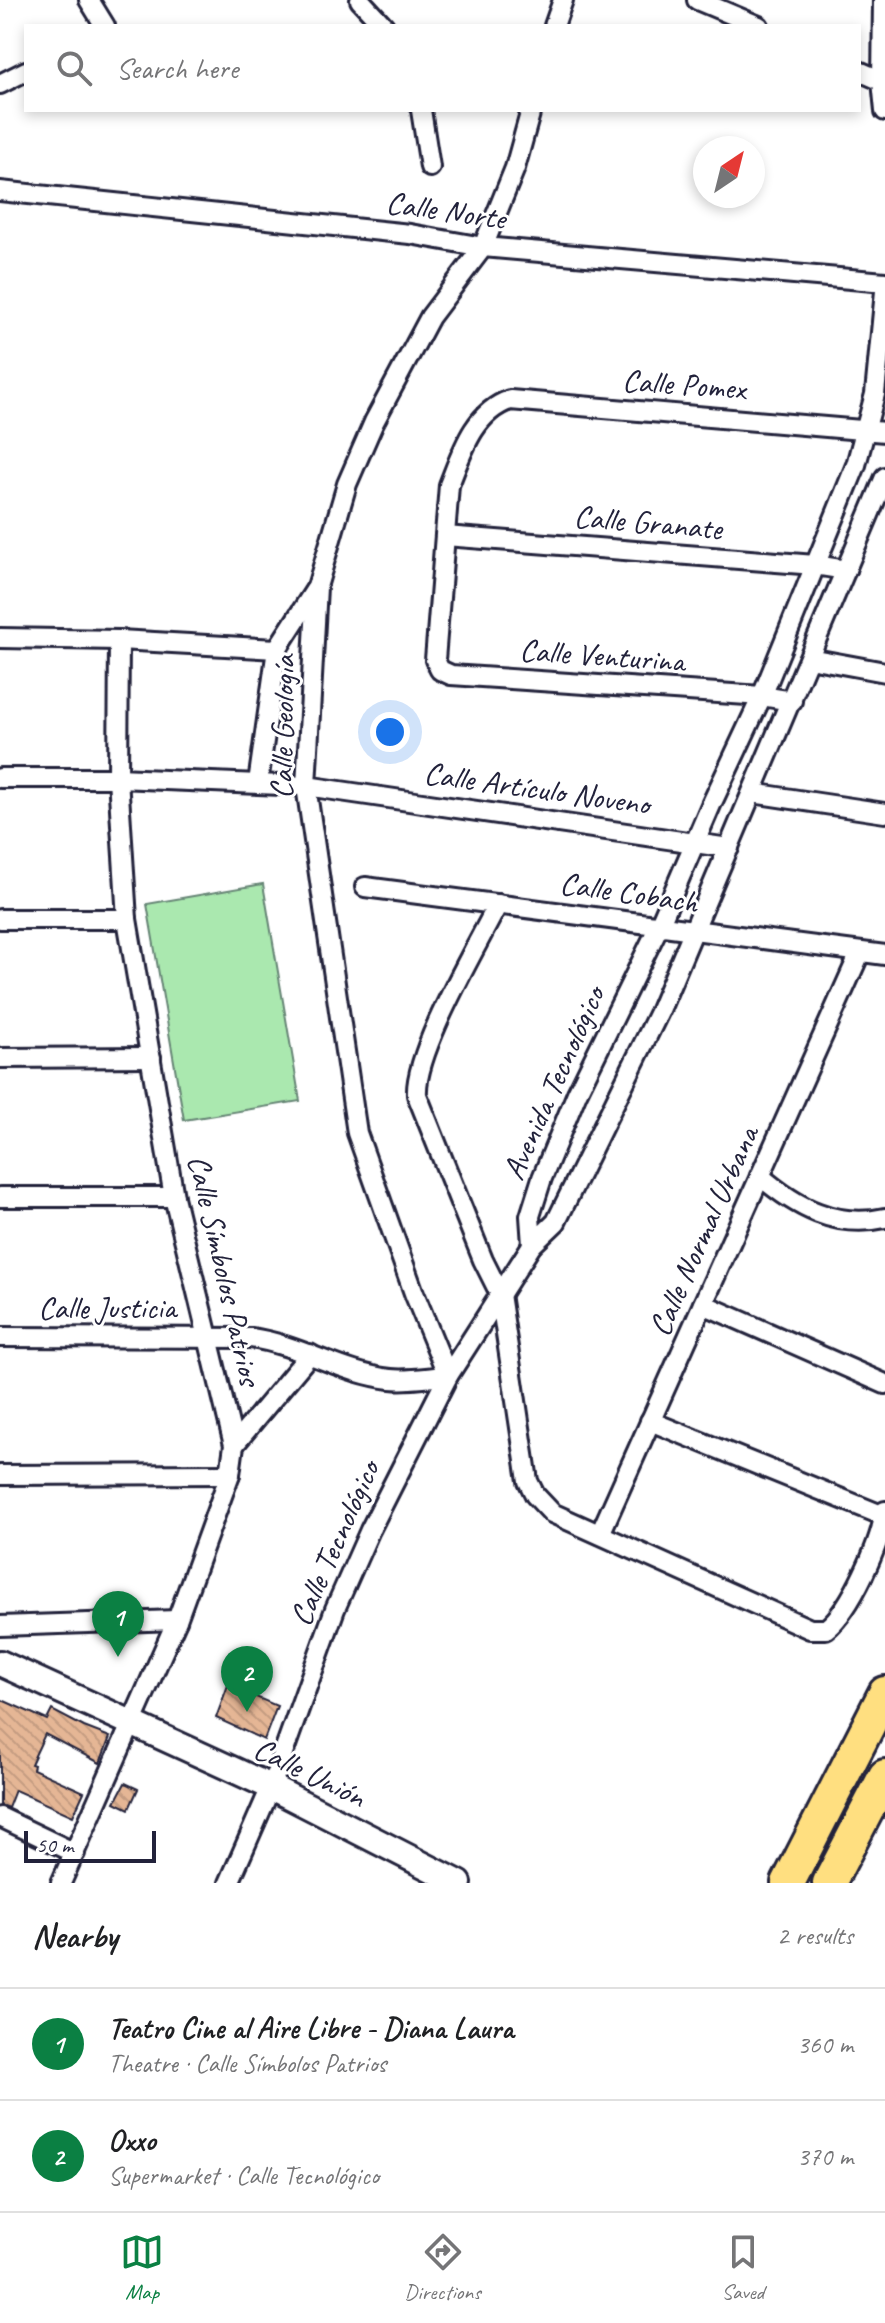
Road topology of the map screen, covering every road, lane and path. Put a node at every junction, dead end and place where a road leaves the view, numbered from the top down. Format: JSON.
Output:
{"nodes":[{"id":1,"x":89,"y":0,"type":"edge"},
{"id":2,"x":360,"y":0,"type":"edge"},
{"id":3,"x":563,"y":0,"type":"edge"},
{"id":4,"x":697,"y":0,"type":"edge"},
{"id":5,"x":883,"y":0,"type":"edge"},
{"id":6,"x":104,"y":24,"type":"edge"},
{"id":7,"x":382,"y":24,"type":"edge"},
{"id":8,"x":555,"y":24,"type":"edge"},
{"id":9,"x":754,"y":24,"type":"edge"},
{"id":10,"x":24,"y":72,"type":"edge"},
{"id":11,"x":861,"y":72,"type":"edge"},
{"id":12,"x":882,"y":81,"type":"junction"},
{"id":13,"x":0,"y":84,"type":"edge"},
{"id":14,"x":885,"y":111,"type":"edge"},
{"id":15,"x":421,"y":112,"type":"edge"},
{"id":16,"x":530,"y":112,"type":"edge"},
{"id":17,"x":430,"y":167,"type":"dead end"},
{"id":18,"x":0,"y":191,"type":"edge"},
{"id":19,"x":483,"y":247,"type":"junction"},
{"id":20,"x":885,"y":282,"type":"edge"},
{"id":21,"x":885,"y":291,"type":"edge"},
{"id":22,"x":876,"y":430,"type":"edge"},
{"id":23,"x":885,"y":477,"type":"edge"},
{"id":24,"x":445,"y":536,"type":"junction"},
{"id":25,"x":815,"y":565,"type":"junction"},
{"id":26,"x":846,"y":570,"type":"junction"},
{"id":27,"x":317,"y":587,"type":"junction"},
{"id":28,"x":0,"y":638,"type":"edge"},
{"id":29,"x":119,"y":640,"type":"junction"},
{"id":30,"x":277,"y":649,"type":"junction"},
{"id":31,"x":809,"y":658,"type":"junction"},
{"id":32,"x":885,"y":672,"type":"edge"},
{"id":33,"x":762,"y":696,"type":"junction"},
{"id":34,"x":792,"y":701,"type":"junction"},
{"id":35,"x":0,"y":778,"type":"edge"},
{"id":36,"x":118,"y":778,"type":"junction"},
{"id":37,"x":258,"y":783,"type":"junction"},
{"id":38,"x":306,"y":786,"type":"junction"},
{"id":39,"x":752,"y":793,"type":"junction"},
{"id":40,"x":885,"y":813,"type":"edge"},
{"id":41,"x":697,"y":842,"type":"junction"},
{"id":42,"x":729,"y":848,"type":"junction"},
{"id":43,"x":365,"y":887,"type":"dead end"},
{"id":44,"x":498,"y":904,"type":"junction"},
{"id":45,"x":0,"y":919,"type":"edge"},
{"id":46,"x":127,"y":919,"type":"junction"},
{"id":47,"x":659,"y":926,"type":"junction"},
{"id":48,"x":694,"y":931,"type":"junction"},
{"id":49,"x":860,"y":953,"type":"junction"},
{"id":50,"x":885,"y":955,"type":"edge"},
{"id":51,"x":151,"y":1057,"type":"junction"},
{"id":52,"x":0,"y":1058,"type":"edge"},
{"id":53,"x":760,"y":1176,"type":"junction"},
{"id":54,"x":0,"y":1197,"type":"edge"},
{"id":55,"x":174,"y":1197,"type":"junction"},
{"id":56,"x":885,"y":1218,"type":"edge"},
{"id":57,"x":532,"y":1245,"type":"junction"},
{"id":58,"x":500,"y":1294,"type":"junction"},
{"id":59,"x":703,"y":1304,"type":"junction"},
{"id":60,"x":0,"y":1337,"type":"edge"},
{"id":61,"x":207,"y":1337,"type":"junction"},
{"id":62,"x":310,"y":1354,"type":"junction"},
{"id":63,"x":448,"y":1376,"type":"junction"},
{"id":64,"x":885,"y":1384,"type":"edge"},
{"id":65,"x":650,"y":1421,"type":"junction"},
{"id":66,"x":234,"y":1445,"type":"junction"},
{"id":67,"x":230,"y":1474,"type":"junction"},
{"id":68,"x":0,"y":1475,"type":"edge"},
{"id":69,"x":885,"y":1514,"type":"edge"},
{"id":70,"x":600,"y":1534,"type":"junction"},
{"id":71,"x":177,"y":1620,"type":"junction"},
{"id":72,"x":0,"y":1626,"type":"edge"},
{"id":73,"x":0,"y":1663,"type":"edge"},
{"id":74,"x":885,"y":1693,"type":"edge"},
{"id":75,"x":133,"y":1723,"type":"junction"},
{"id":76,"x":885,"y":1776,"type":"edge"},
{"id":77,"x":271,"y":1787,"type":"junction"},
{"id":78,"x":0,"y":1817,"type":"edge"},
{"id":79,"x":75,"y":1853,"type":"junction"},
{"id":80,"x":61,"y":1883,"type":"edge"},
{"id":81,"x":229,"y":1883,"type":"edge"},
{"id":82,"x":459,"y":1883,"type":"edge"},
{"id":83,"x":788,"y":1883,"type":"edge"},
{"id":84,"x":829,"y":1883,"type":"edge"}],
"edges":[{"from":1,"to":6,"type":"street"},
{"from":2,"to":7,"type":"street"},
{"from":3,"to":8,"type":"street"},
{"from":4,"to":9,"type":"street"},
{"from":5,"to":12,"type":"street"},
{"from":10,"to":13,"type":"street"},
{"from":11,"to":12,"type":"street"},
{"from":12,"to":14,"type":"street"},
{"from":15,"to":17,"type":"street"},
{"from":16,"to":19,"type":"street","name":"Calle Geología"},
{"from":18,"to":19,"type":"street","name":"Calle Norte"},
{"from":19,"to":20,"type":"street","name":"Calle Norte"},
{"from":19,"to":27,"type":"street","name":"Calle Geología"},
{"from":21,"to":22,"type":"street","name":"Avenida Tecnológico"},
{"from":22,"to":24,"type":"street","name":"Calle Pomex"},
{"from":22,"to":25,"type":"street","name":"Avenida Tecnológico"},
{"from":23,"to":26,"type":"street","name":"Avenida Tecnológico"},
{"from":24,"to":25,"type":"street","name":"Calle Granate"},
{"from":24,"to":33,"type":"street","name":"Calle Venturina"},
{"from":25,"to":26,"type":"street","name":"Calle Granate"},
{"from":25,"to":33,"type":"street","name":"Avenida Tecnológico"},
{"from":26,"to":31,"type":"street","name":"Avenida Tecnológico"},
{"from":27,"to":30,"type":"street"},
{"from":27,"to":38,"type":"street","name":"Calle Geología"},
{"from":28,"to":29,"type":"street"},
{"from":29,"to":30,"type":"street"},
{"from":29,"to":36,"type":"street","name":"Calle Símbolos Patrios"},
{"from":30,"to":37,"type":"street"},
{"from":31,"to":32,"type":"street"},
{"from":31,"to":34,"type":"street","name":"Avenida Tecnológico"},
{"from":33,"to":34,"type":"street","name":"Calle Venturina"},
{"from":33,"to":41,"type":"street","name":"Avenida Tecnológico"},
{"from":34,"to":39,"type":"street","name":"Avenida Tecnológico"},
{"from":35,"to":36,"type":"street","name":"Calle Artículo Noveno"},
{"from":36,"to":37,"type":"street","name":"Calle Artículo Noveno"},
{"from":36,"to":46,"type":"street","name":"Calle Símbolos Patrios"},
{"from":37,"to":38,"type":"street","name":"Calle Artículo Noveno"},
{"from":38,"to":41,"type":"street","name":"Calle Artículo Noveno"},
{"from":38,"to":63,"type":"street","name":"Calle Geología"},
{"from":39,"to":40,"type":"street"},
{"from":39,"to":42,"type":"street","name":"Avenida Tecnológico"},
{"from":41,"to":42,"type":"street","name":"Calle Artículo Noveno"},
{"from":41,"to":47,"type":"street","name":"Avenida Tecnológico"},
{"from":42,"to":48,"type":"street","name":"Avenida Tecnológico"},
{"from":43,"to":44,"type":"street","name":"Calle Cobach"},
{"from":44,"to":47,"type":"street","name":"Calle Cobach"},
{"from":44,"to":58,"type":"street"},
{"from":45,"to":46,"type":"street"},
{"from":46,"to":51,"type":"street","name":"Calle Símbolos Patrios"},
{"from":47,"to":48,"type":"street","name":"Calle Cobach"},
{"from":47,"to":57,"type":"street","name":"Avenida Tecnológico"},
{"from":48,"to":49,"type":"street","name":"Calle Cobach"},
{"from":48,"to":57,"type":"street","name":"Avenida Tecnológico"},
{"from":49,"to":50,"type":"street","name":"Calle Cobach"},
{"from":49,"to":53,"type":"street","name":"Calle Normal Urbana"},
{"from":51,"to":52,"type":"street"},
{"from":51,"to":55,"type":"street","name":"Calle Símbolos Patrios"},
{"from":53,"to":56,"type":"street"},
{"from":53,"to":59,"type":"street","name":"Calle Normal Urbana"},
{"from":54,"to":55,"type":"street"},
{"from":55,"to":61,"type":"street","name":"Calle Símbolos Patrios"},
{"from":57,"to":58,"type":"street","name":"Calle Tecnológico"},
{"from":58,"to":63,"type":"street","name":"Calle Tecnológico"},
{"from":58,"to":70,"type":"street"},
{"from":59,"to":64,"type":"street"},
{"from":59,"to":65,"type":"street","name":"Calle Normal Urbana"},
{"from":60,"to":61,"type":"street","name":"Calle Justicia"},
{"from":61,"to":62,"type":"street","name":"Calle Justicia"},
{"from":61,"to":66,"type":"street","name":"Calle Símbolos Patrios"},
{"from":62,"to":63,"type":"street","name":"Calle Justicia"},
{"from":62,"to":66,"type":"street"},
{"from":63,"to":77,"type":"street","name":"Calle Tecnológico"},
{"from":65,"to":69,"type":"street"},
{"from":65,"to":70,"type":"street","name":"Calle Normal Urbana"},
{"from":66,"to":67,"type":"street","name":"Calle Símbolos Patrios"},
{"from":67,"to":68,"type":"street"},
{"from":67,"to":71,"type":"street","name":"Calle Símbolos Patrios"},
{"from":69,"to":70,"type":"street"},
{"from":71,"to":72,"type":"street"},
{"from":71,"to":75,"type":"street","name":"Calle Símbolos Patrios"},
{"from":73,"to":75,"type":"street","name":"Calle Unión"},
{"from":74,"to":83,"type":"highway"},
{"from":75,"to":77,"type":"street","name":"Calle Unión"},
{"from":75,"to":79,"type":"street","name":"Calle Símbolos Patrios"},
{"from":76,"to":84,"type":"highway"},
{"from":77,"to":81,"type":"street","name":"Calle Tecnológico"},
{"from":77,"to":82,"type":"street","name":"Calle Unión"},
{"from":78,"to":79,"type":"street"},
{"from":79,"to":80,"type":"street","name":"Calle Símbolos Patrios"}]}
